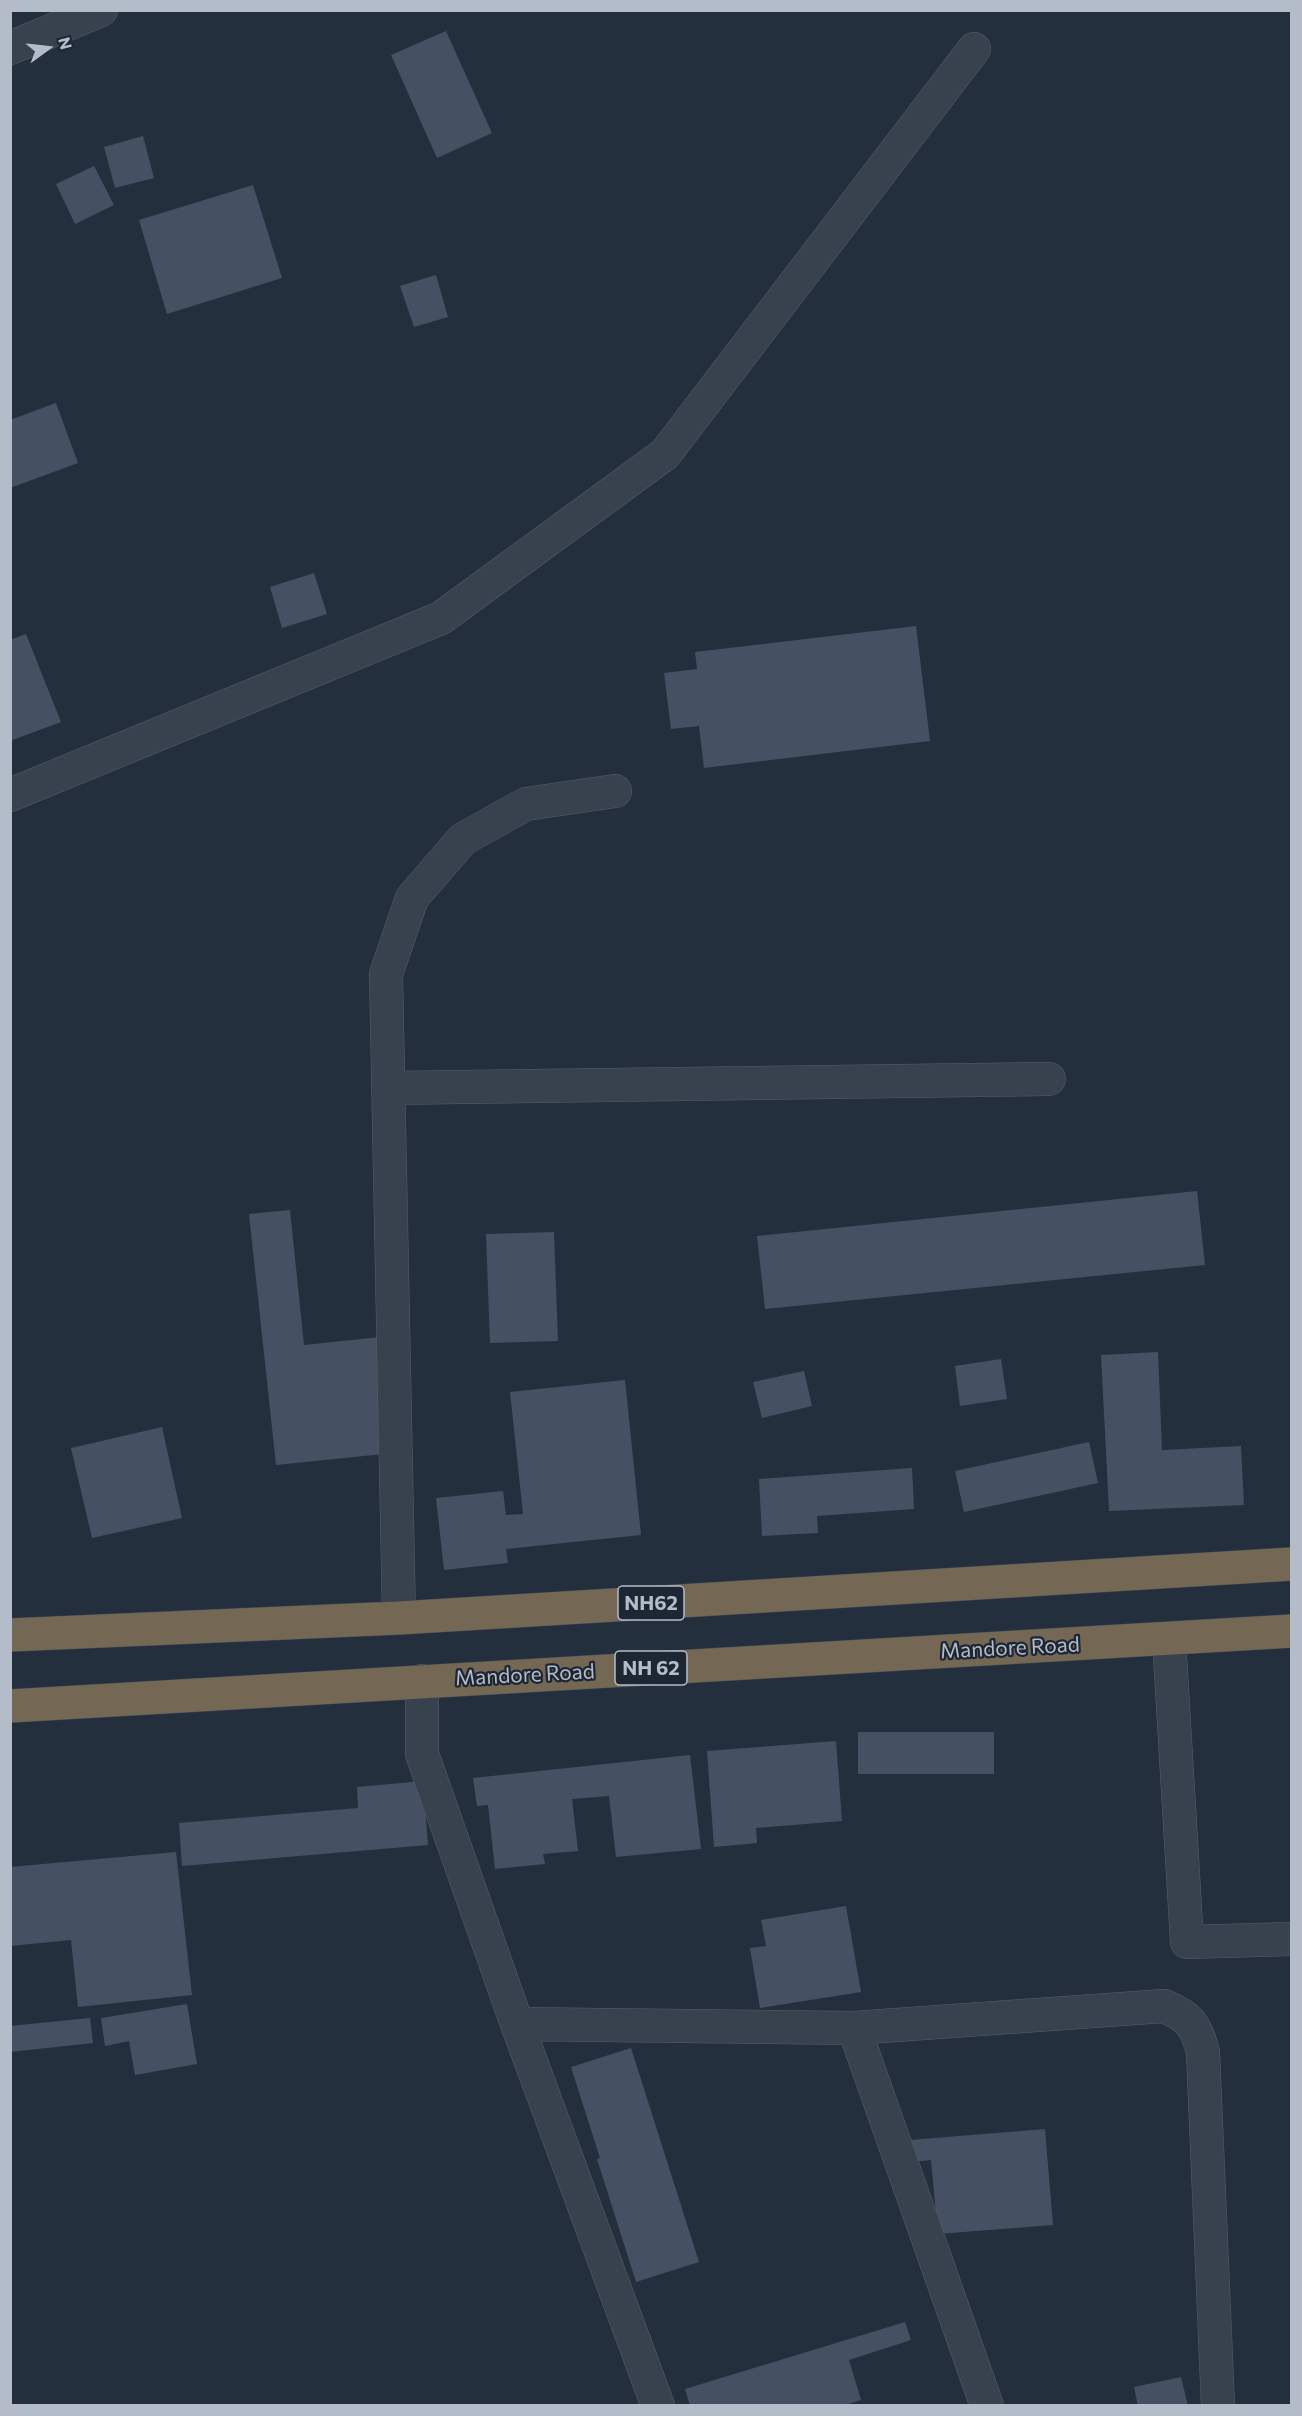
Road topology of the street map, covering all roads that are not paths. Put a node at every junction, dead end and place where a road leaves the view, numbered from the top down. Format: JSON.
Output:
{"nodes":[{"id":1,"x":101,"y":10,"type":"edge"},
{"id":2,"x":10,"y":48,"type":"edge"},
{"id":3,"x":974,"y":49,"type":"dead end"},
{"id":4,"x":615,"y":791,"type":"dead end"},
{"id":5,"x":10,"y":795,"type":"edge"},
{"id":6,"x":1048,"y":1079,"type":"dead end"},
{"id":7,"x":388,"y":1088,"type":"junction"},
{"id":8,"x":1292,"y":1564,"type":"edge"},
{"id":9,"x":399,"y":1618,"type":"junction"},
{"id":10,"x":1292,"y":1631,"type":"edge"},
{"id":11,"x":10,"y":1635,"type":"edge"},
{"id":12,"x":1169,"y":1639,"type":"junction"},
{"id":13,"x":422,"y":1681,"type":"junction"},
{"id":14,"x":10,"y":1706,"type":"edge"},
{"id":15,"x":1292,"y":1939,"type":"edge"},
{"id":16,"x":517,"y":2025,"type":"junction"},
{"id":17,"x":854,"y":2028,"type":"junction"},
{"id":18,"x":658,"y":2406,"type":"edge"},
{"id":19,"x":987,"y":2406,"type":"edge"},
{"id":20,"x":1218,"y":2406,"type":"edge"}],
"edges":[{"from":1,"to":2,"type":"lane"},
{"from":3,"to":5,"type":"lane"},
{"from":4,"to":7,"type":"lane"},
{"from":6,"to":7,"type":"lane"},
{"from":7,"to":9,"type":"lane"},
{"from":8,"to":9,"type":"highway","number":"NH62"},
{"from":9,"to":11,"type":"highway","number":"NH62"},
{"from":10,"to":12,"type":"highway","name":"Mandore Road","number":"NH 62"},
{"from":12,"to":13,"type":"highway","name":"Mandore Road","number":"NH 62"},
{"from":12,"to":15,"type":"lane"},
{"from":13,"to":14,"type":"highway","name":"Mandore Road","number":"NH 62"},
{"from":13,"to":16,"type":"lane"},
{"from":16,"to":17,"type":"lane"},
{"from":16,"to":18,"type":"lane"},
{"from":17,"to":19,"type":"lane"},
{"from":17,"to":20,"type":"lane"}]}
